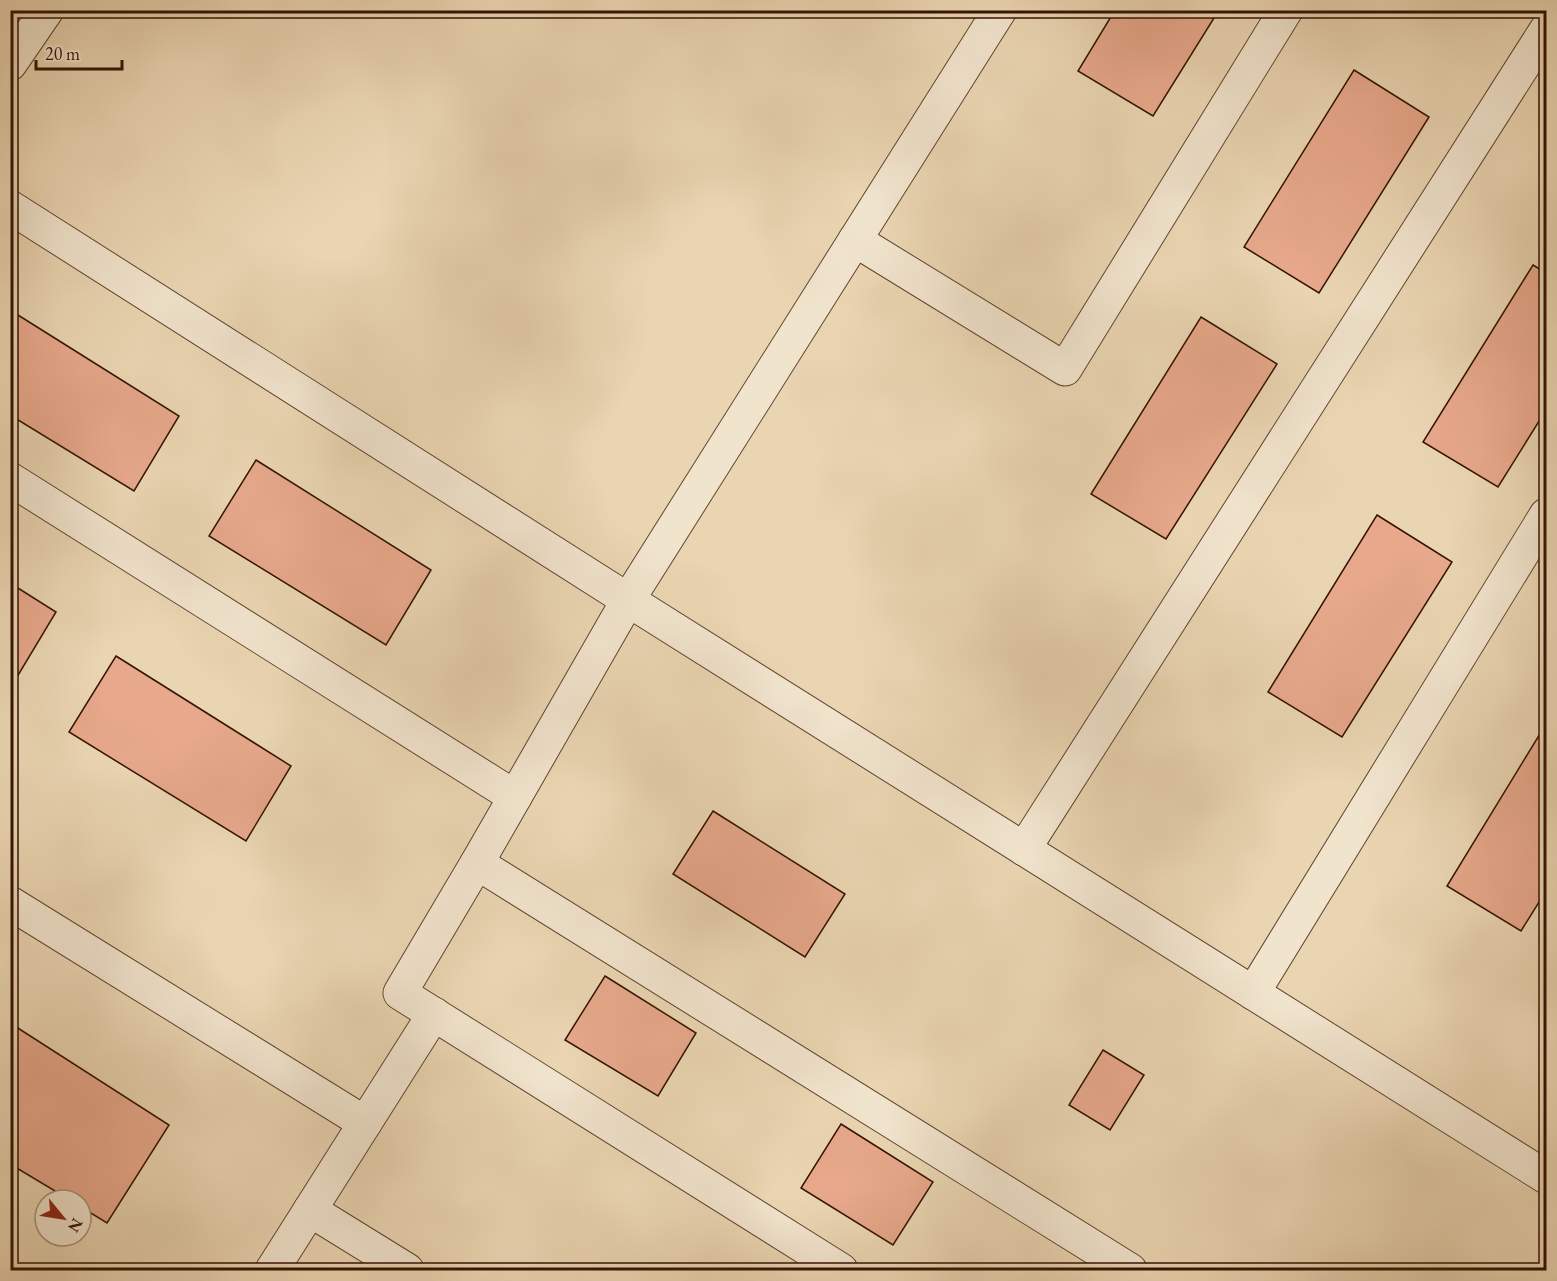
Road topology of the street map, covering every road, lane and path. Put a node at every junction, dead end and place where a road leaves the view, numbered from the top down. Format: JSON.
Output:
{"nodes":[{"id":1,"x":47,"y":10,"type":"edge"},
{"id":2,"x":1000,"y":10,"type":"edge"},
{"id":3,"x":1286,"y":10,"type":"edge"},
{"id":4,"x":1546,"y":30,"type":"edge"},
{"id":5,"x":10,"y":64,"type":"edge"},
{"id":6,"x":10,"y":207,"type":"edge"},
{"id":7,"x":855,"y":240,"type":"junction"},
{"id":8,"x":10,"y":479,"type":"edge"},
{"id":9,"x":1546,"y":515,"type":"edge"},
{"id":10,"x":627,"y":600,"type":"junction"},
{"id":11,"x":515,"y":797,"type":"junction"},
{"id":12,"x":1024,"y":849,"type":"junction"},
{"id":13,"x":477,"y":863,"type":"junction"},
{"id":14,"x":10,"y":903,"type":"edge"},
{"id":15,"x":1253,"y":993,"type":"junction"},
{"id":16,"x":434,"y":1014,"type":"junction"},
{"id":17,"x":365,"y":1123,"type":"junction"},
{"id":18,"x":1546,"y":1177,"type":"edge"},
{"id":19,"x":310,"y":1210,"type":"junction"},
{"id":20,"x":272,"y":1270,"type":"edge"},
{"id":21,"x":407,"y":1270,"type":"edge"},
{"id":22,"x":841,"y":1270,"type":"edge"},
{"id":23,"x":1130,"y":1270,"type":"edge"}],
"edges":[{"from":1,"to":5,"type":"lane"},
{"from":2,"to":7,"type":"lane"},
{"from":3,"to":7,"type":"lane"},
{"from":4,"to":12,"type":"lane"},
{"from":6,"to":10,"type":"lane"},
{"from":7,"to":10,"type":"lane"},
{"from":8,"to":11,"type":"lane"},
{"from":9,"to":15,"type":"lane"},
{"from":10,"to":11,"type":"lane"},
{"from":10,"to":12,"type":"lane"},
{"from":11,"to":13,"type":"lane"},
{"from":12,"to":15,"type":"lane"},
{"from":13,"to":16,"type":"lane"},
{"from":13,"to":23,"type":"lane"},
{"from":14,"to":17,"type":"lane"},
{"from":15,"to":18,"type":"lane"},
{"from":16,"to":17,"type":"lane"},
{"from":16,"to":22,"type":"lane"},
{"from":17,"to":19,"type":"lane"},
{"from":19,"to":20,"type":"lane"},
{"from":19,"to":21,"type":"lane"}]}
